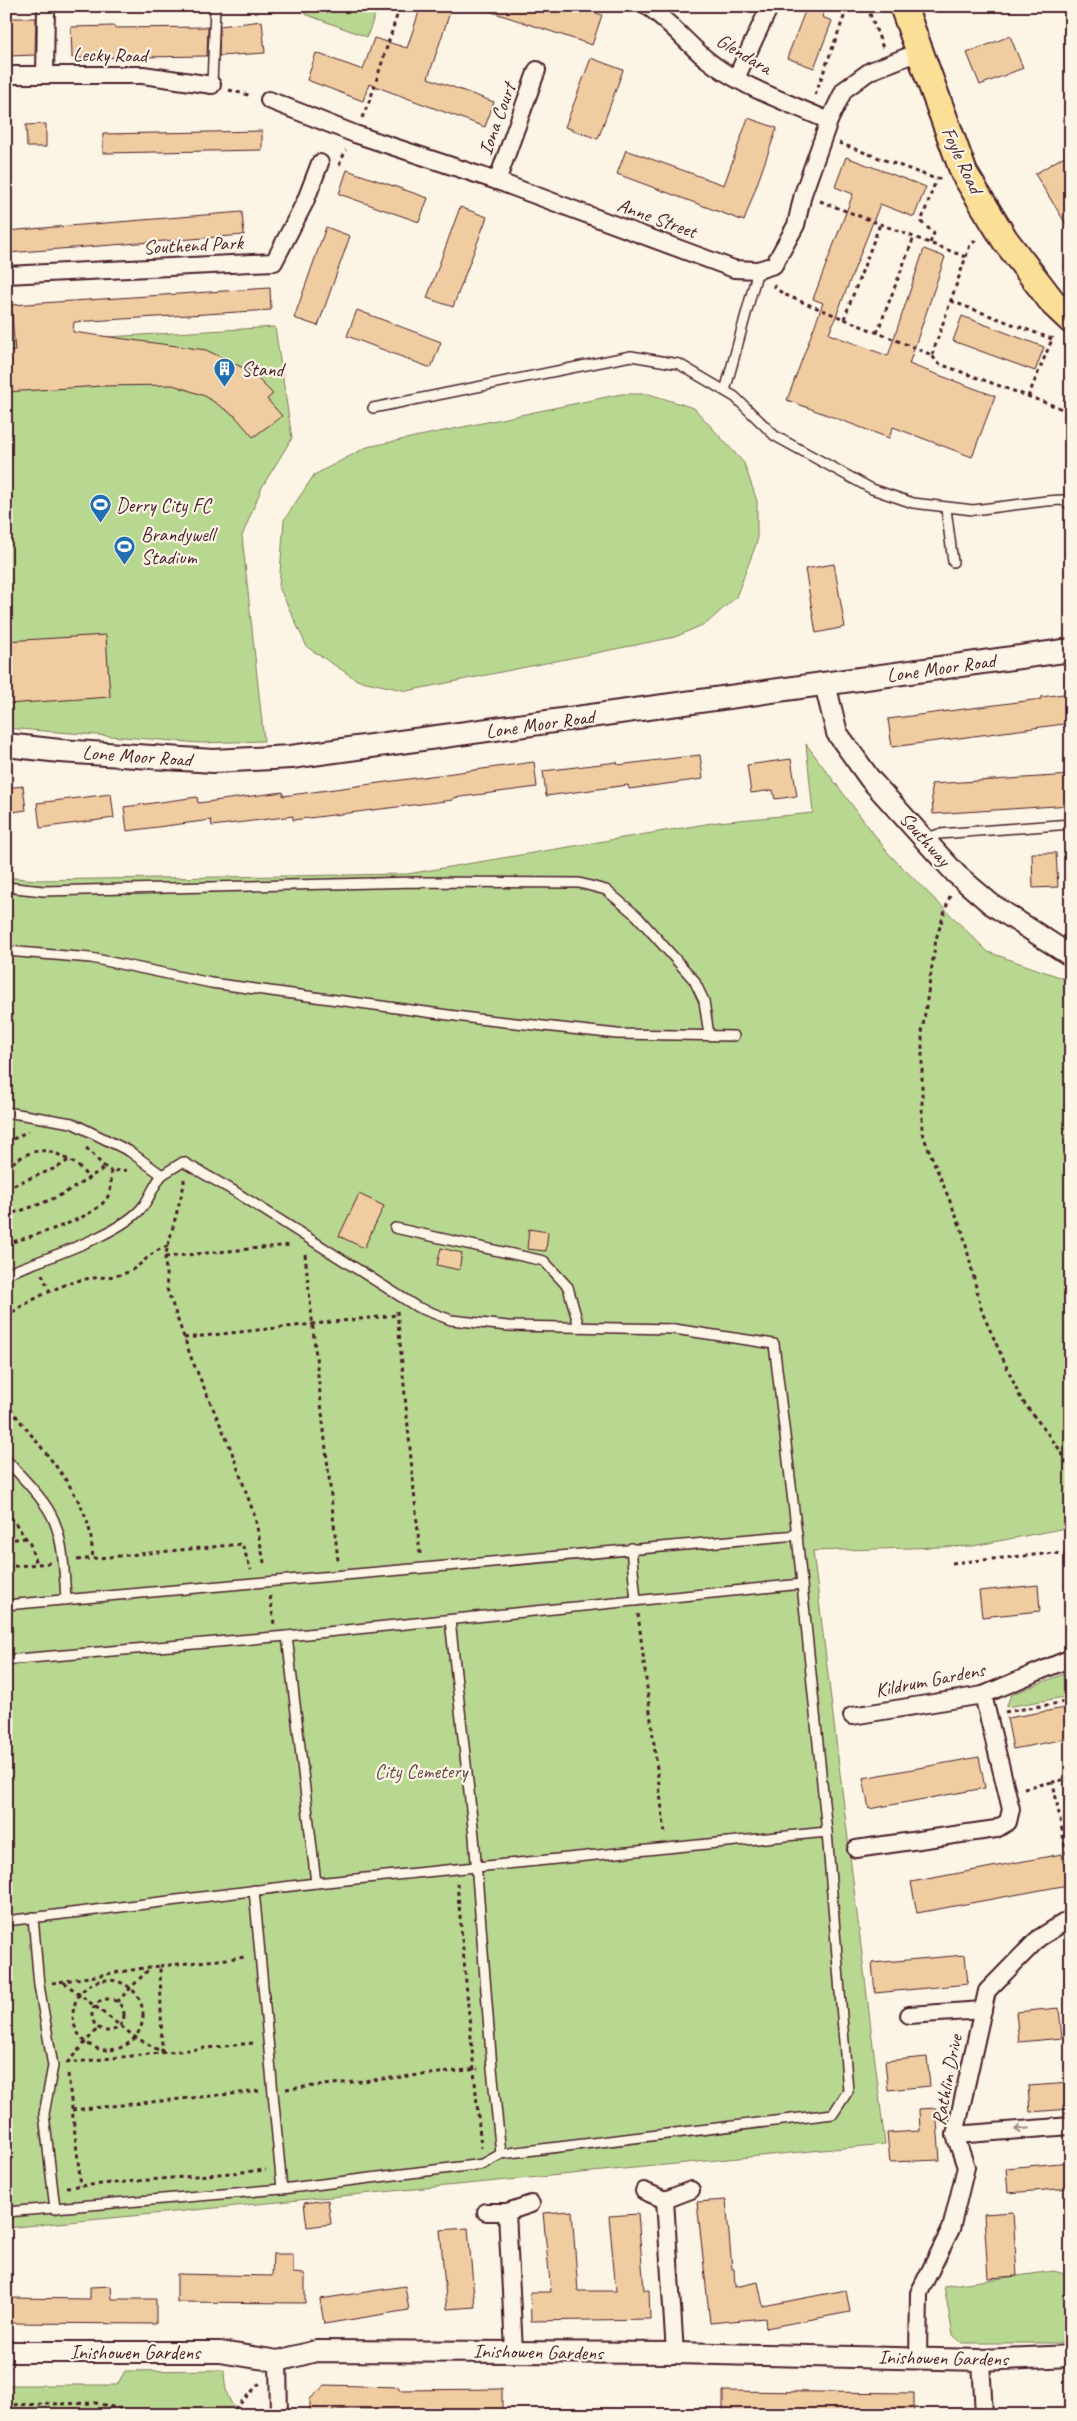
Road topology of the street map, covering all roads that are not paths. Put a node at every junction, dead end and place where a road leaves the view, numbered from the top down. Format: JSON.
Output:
{"nodes":[{"id":1,"x":46,"y":6,"type":"edge"},
{"id":2,"x":215,"y":6,"type":"edge"},
{"id":3,"x":647,"y":6,"type":"edge"},
{"id":4,"x":770,"y":6,"type":"edge"},
{"id":5,"x":903,"y":6,"type":"edge"},
{"id":6,"x":919,"y":52,"type":"junction"},
{"id":7,"x":537,"y":70,"type":"dead end"},
{"id":8,"x":6,"y":75,"type":"edge"},
{"id":9,"x":46,"y":75,"type":"junction"},
{"id":10,"x":736,"y":78,"type":"junction"},
{"id":11,"x":212,"y":85,"type":"joint"},
{"id":12,"x":269,"y":100,"type":"road end"},
{"id":13,"x":829,"y":122,"type":"junction"},
{"id":14,"x":320,"y":163,"type":"road end"},
{"id":15,"x":497,"y":181,"type":"junction"},
{"id":16,"x":758,"y":270,"type":"junction"},
{"id":17,"x":6,"y":275,"type":"edge"},
{"id":18,"x":1067,"y":316,"type":"edge"},
{"id":19,"x":726,"y":391,"type":"junction"},
{"id":20,"x":373,"y":408,"type":"dead end"},
{"id":21,"x":1071,"y":505,"type":"edge"},
{"id":22,"x":946,"y":509,"type":"junction"},
{"id":23,"x":953,"y":562,"type":"dead end"},
{"id":24,"x":1071,"y":650,"type":"edge"},
{"id":25,"x":825,"y":684,"type":"junction"},
{"id":26,"x":6,"y":745,"type":"edge"},
{"id":27,"x":1071,"y":824,"type":"edge"},
{"id":28,"x":924,"y":839,"type":"junction"},
{"id":29,"x":6,"y":887,"type":"edge"},
{"id":30,"x":6,"y":951,"type":"edge"},
{"id":31,"x":1071,"y":956,"type":"edge"},
{"id":32,"x":710,"y":1035,"type":"junction"},
{"id":33,"x":734,"y":1036,"type":"dead end"},
{"id":34,"x":6,"y":1112,"type":"edge"},
{"id":35,"x":162,"y":1175,"type":"junction"},
{"id":36,"x":395,"y":1228,"type":"dead end"},
{"id":37,"x":6,"y":1274,"type":"edge"},
{"id":38,"x":579,"y":1326,"type":"junction"},
{"id":39,"x":6,"y":1459,"type":"edge"},
{"id":40,"x":797,"y":1535,"type":"junction"},
{"id":41,"x":631,"y":1548,"type":"junction"},
{"id":42,"x":802,"y":1584,"type":"junction"},
{"id":43,"x":66,"y":1600,"type":"junction"},
{"id":44,"x":636,"y":1601,"type":"junction"},
{"id":45,"x":6,"y":1605,"type":"edge"},
{"id":46,"x":450,"y":1620,"type":"junction"},
{"id":47,"x":287,"y":1636,"type":"junction"},
{"id":48,"x":1071,"y":1658,"type":"edge"},
{"id":49,"x":6,"y":1660,"type":"edge"},
{"id":50,"x":984,"y":1695,"type":"junction"},
{"id":51,"x":852,"y":1716,"type":"dead end"},
{"id":52,"x":827,"y":1832,"type":"junction"},
{"id":53,"x":856,"y":1849,"type":"dead end"},
{"id":54,"x":476,"y":1867,"type":"junction"},
{"id":55,"x":316,"y":1883,"type":"junction"},
{"id":56,"x":254,"y":1890,"type":"junction"},
{"id":57,"x":33,"y":1917,"type":"junction"},
{"id":58,"x":1071,"y":1918,"type":"edge"},
{"id":59,"x":6,"y":1921,"type":"edge"},
{"id":60,"x":983,"y":2010,"type":"junction"},
{"id":61,"x":909,"y":2015,"type":"dead end"},
{"id":62,"x":1071,"y":2126,"type":"edge"},
{"id":63,"x":955,"y":2135,"type":"junction"},
{"id":64,"x":501,"y":2154,"type":"junction"},
{"id":65,"x":282,"y":2188,"type":"junction"},
{"id":66,"x":644,"y":2190,"type":"dead end"},
{"id":67,"x":691,"y":2190,"type":"dead end"},
{"id":68,"x":666,"y":2200,"type":"junction"},
{"id":69,"x":531,"y":2204,"type":"dead end"},
{"id":70,"x":55,"y":2209,"type":"junction"},
{"id":71,"x":6,"y":2212,"type":"edge"},
{"id":72,"x":486,"y":2212,"type":"dead end"},
{"id":73,"x":507,"y":2212,"type":"junction"},
{"id":74,"x":514,"y":2351,"type":"junction"},
{"id":75,"x":6,"y":2352,"type":"edge"},
{"id":76,"x":675,"y":2354,"type":"junction"},
{"id":77,"x":1071,"y":2356,"type":"edge"},
{"id":78,"x":918,"y":2357,"type":"junction"},
{"id":79,"x":981,"y":2360,"type":"junction"},
{"id":80,"x":278,"y":2361,"type":"junction"},
{"id":81,"x":279,"y":2415,"type":"edge"},
{"id":82,"x":984,"y":2415,"type":"edge"}],
"edges":[{"from":1,"to":9,"type":"street"},
{"from":2,"to":11,"type":"lane"},
{"from":3,"to":10,"type":"street","name":"Glendara"},
{"from":4,"to":10,"type":"street"},
{"from":5,"to":6,"type":"main road","name":"Foyle Road"},
{"from":6,"to":13,"type":"street"},
{"from":6,"to":18,"type":"main road","name":"Foyle Road"},
{"from":7,"to":15,"type":"street","name":"Iona Court"},
{"from":8,"to":9,"type":"street","name":"Lecky Road"},
{"from":9,"to":11,"type":"street","name":"Lecky Road"},
{"from":10,"to":13,"type":"street","name":"Glendara"},
{"from":12,"to":15,"type":"street","name":"Anne Street"},
{"from":13,"to":16,"type":"street"},
{"from":14,"to":17,"type":"street","name":"Southend Park"},
{"from":15,"to":16,"type":"street","name":"Anne Street"},
{"from":16,"to":19,"type":"lane"},
{"from":19,"to":20,"type":"lane"},
{"from":19,"to":22,"type":"lane"},
{"from":21,"to":22,"type":"lane"},
{"from":22,"to":23,"type":"lane"},
{"from":24,"to":25,"type":"main road","name":"Lone Moor Road"},
{"from":25,"to":26,"type":"main road","name":"Lone Moor Road"},
{"from":25,"to":28,"type":"street","name":"Southway"},
{"from":27,"to":28,"type":"lane"},
{"from":28,"to":31,"type":"street","name":"Southway"},
{"from":29,"to":32,"type":"lane"},
{"from":30,"to":32,"type":"lane"},
{"from":32,"to":33,"type":"lane"},
{"from":34,"to":35,"type":"lane"},
{"from":35,"to":37,"type":"lane"},
{"from":35,"to":38,"type":"lane"},
{"from":36,"to":38,"type":"lane"},
{"from":38,"to":40,"type":"lane"},
{"from":39,"to":43,"type":"lane"},
{"from":40,"to":41,"type":"lane"},
{"from":40,"to":42,"type":"lane"},
{"from":41,"to":43,"type":"lane"},
{"from":41,"to":44,"type":"lane"},
{"from":42,"to":44,"type":"lane"},
{"from":42,"to":52,"type":"lane"},
{"from":43,"to":45,"type":"lane"},
{"from":44,"to":46,"type":"lane"},
{"from":46,"to":47,"type":"lane"},
{"from":46,"to":54,"type":"lane"},
{"from":47,"to":49,"type":"lane"},
{"from":47,"to":55,"type":"lane"},
{"from":48,"to":50,"type":"street","name":"Kildrum Gardens"},
{"from":50,"to":51,"type":"street","name":"Kildrum Gardens"},
{"from":50,"to":53,"type":"street"},
{"from":52,"to":54,"type":"lane"},
{"from":52,"to":64,"type":"lane"},
{"from":54,"to":55,"type":"lane"},
{"from":54,"to":64,"type":"lane"},
{"from":55,"to":56,"type":"lane"},
{"from":56,"to":57,"type":"lane"},
{"from":56,"to":65,"type":"lane"},
{"from":57,"to":59,"type":"lane"},
{"from":57,"to":70,"type":"lane"},
{"from":58,"to":60,"type":"street","name":"Rathlin Drive"},
{"from":60,"to":61,"type":"street","name":"Rathlin Drive"},
{"from":60,"to":63,"type":"street","name":"Rathlin Drive"},
{"from":62,"to":63,"type":"street","one_way":true},
{"from":63,"to":78,"type":"street","name":"Rathlin Drive"},
{"from":64,"to":65,"type":"lane"},
{"from":65,"to":70,"type":"lane"},
{"from":66,"to":68,"type":"street"},
{"from":67,"to":68,"type":"street"},
{"from":68,"to":76,"type":"street"},
{"from":69,"to":73,"type":"street"},
{"from":70,"to":71,"type":"lane"},
{"from":72,"to":73,"type":"street"},
{"from":73,"to":74,"type":"street"},
{"from":74,"to":76,"type":"street","name":"Inishowen Gardens"},
{"from":74,"to":80,"type":"street","name":"Inishowen Gardens"},
{"from":75,"to":80,"type":"street","name":"Inishowen Gardens"},
{"from":76,"to":78,"type":"street","name":"Inishowen Gardens"},
{"from":77,"to":79,"type":"street","name":"Inishowen Gardens"},
{"from":78,"to":79,"type":"street","name":"Inishowen Gardens"},
{"from":79,"to":82,"type":"street"},
{"from":80,"to":81,"type":"street"}]}
